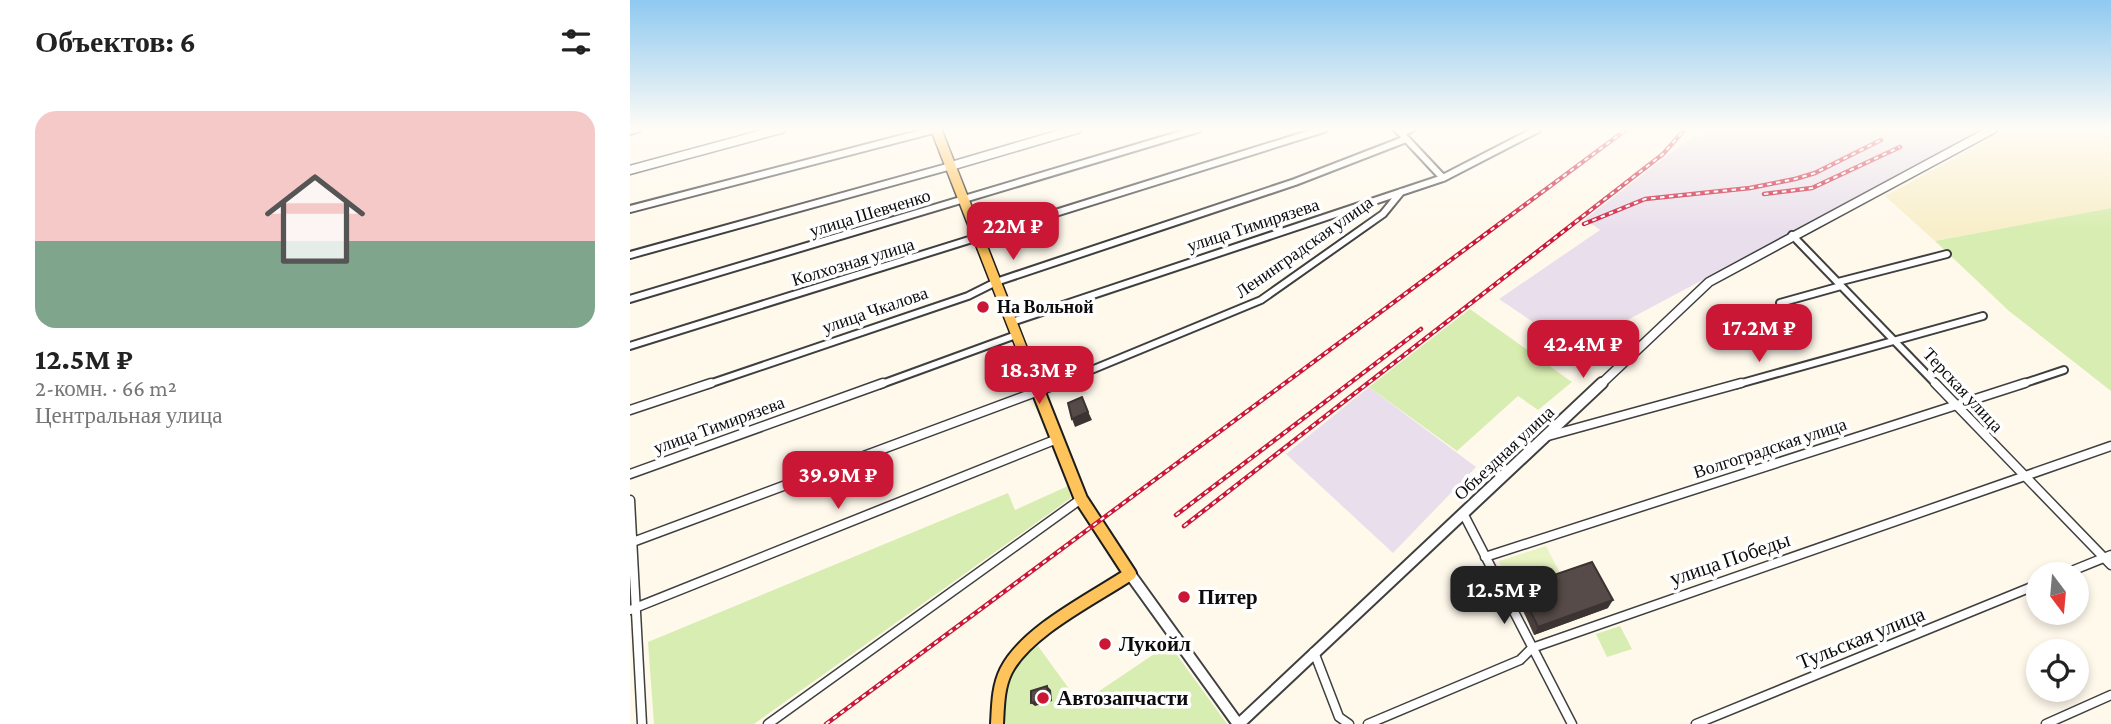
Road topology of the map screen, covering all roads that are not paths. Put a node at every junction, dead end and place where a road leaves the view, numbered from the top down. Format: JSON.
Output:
{"nodes":[{"id":1,"x":657,"y":163,"type":"edge"},
{"id":2,"x":807,"y":163,"type":"edge"},
{"id":3,"x":950,"y":163,"type":"edge"},
{"id":4,"x":962,"y":163,"type":"edge"},
{"id":5,"x":1087,"y":163,"type":"edge"},
{"id":6,"x":1216,"y":163,"type":"edge"},
{"id":7,"x":1337,"y":163,"type":"edge"},
{"id":8,"x":1429,"y":163,"type":"edge"},
{"id":9,"x":1472,"y":163,"type":"edge"},
{"id":10,"x":1929,"y":163,"type":"edge"},
{"id":11,"x":951,"y":166,"type":"junction"},
{"id":12,"x":630,"y":170,"type":"edge"},
{"id":13,"x":1443,"y":178,"type":"junction"},
{"id":14,"x":1401,"y":192,"type":"junction"},
{"id":15,"x":964,"y":200,"type":"junction"},
{"id":16,"x":630,"y":209,"type":"edge"},
{"id":17,"x":1792,"y":235,"type":"junction"},
{"id":18,"x":979,"y":237,"type":"junction"},
{"id":19,"x":1947,"y":254,"type":"dead end"},
{"id":20,"x":630,"y":255,"type":"edge"},
{"id":21,"x":996,"y":282,"type":"junction"},
{"id":22,"x":1839,"y":284,"type":"junction"},
{"id":23,"x":630,"y":299,"type":"edge"},
{"id":24,"x":1780,"y":303,"type":"dead end"},
{"id":25,"x":1983,"y":316,"type":"dead end"},
{"id":26,"x":1012,"y":322,"type":"junction"},
{"id":27,"x":1016,"y":335,"type":"junction"},
{"id":28,"x":1895,"y":342,"type":"junction"},
{"id":29,"x":630,"y":346,"type":"edge"},
{"id":30,"x":2064,"y":370,"type":"dead end"},
{"id":31,"x":1039,"y":391,"type":"junction"},
{"id":32,"x":1955,"y":405,"type":"junction"},
{"id":33,"x":630,"y":410,"type":"edge"},
{"id":34,"x":1542,"y":438,"type":"junction"},
{"id":35,"x":1057,"y":439,"type":"junction"},
{"id":36,"x":2111,"y":446,"type":"edge"},
{"id":37,"x":630,"y":474,"type":"edge"},
{"id":38,"x":2024,"y":478,"type":"junction"},
{"id":39,"x":1081,"y":499,"type":"junction"},
{"id":40,"x":630,"y":500,"type":"edge"},
{"id":41,"x":1463,"y":513,"type":"junction"},
{"id":42,"x":631,"y":543,"type":"edge"},
{"id":43,"x":2107,"y":556,"type":"edge"},
{"id":44,"x":1485,"y":557,"type":"junction"},
{"id":45,"x":2090,"y":563,"type":"edge"},
{"id":46,"x":2111,"y":565,"type":"edge"},
{"id":47,"x":1130,"y":574,"type":"junction"},
{"id":48,"x":2026,"y":589,"type":"edge"},
{"id":49,"x":632,"y":609,"type":"edge"},
{"id":50,"x":1532,"y":648,"type":"junction"},
{"id":51,"x":1314,"y":652,"type":"junction"},
{"id":52,"x":633,"y":674,"type":"edge"},
{"id":53,"x":2111,"y":695,"type":"edge"},
{"id":54,"x":642,"y":724,"type":"edge"},
{"id":55,"x":768,"y":724,"type":"edge"},
{"id":56,"x":997,"y":724,"type":"edge"},
{"id":57,"x":1239,"y":724,"type":"edge"},
{"id":58,"x":1349,"y":724,"type":"edge"},
{"id":59,"x":1368,"y":724,"type":"edge"},
{"id":60,"x":1572,"y":724,"type":"edge"},
{"id":61,"x":1696,"y":724,"type":"edge"},
{"id":62,"x":2046,"y":724,"type":"edge"}],
"edges":[{"from":1,"to":12,"type":"street"},
{"from":2,"to":16,"type":"street"},
{"from":3,"to":11,"type":"main road"},
{"from":4,"to":11,"type":"street"},
{"from":5,"to":15,"type":"street","name":"улица Шевченко"},
{"from":6,"to":18,"type":"street","name":"Колхозная улица"},
{"from":7,"to":21,"type":"street","name":"улица Чкалова"},
{"from":8,"to":13,"type":"street"},
{"from":9,"to":13,"type":"street","name":"улица Тимирязева"},
{"from":10,"to":17,"type":"street","name":"Объездная улица"},
{"from":11,"to":15,"type":"main road"},
{"from":11,"to":20,"type":"street"},
{"from":13,"to":14,"type":"street","name":"улица Тимирязева"},
{"from":14,"to":26,"type":"street","name":"улица Тимирязева"},
{"from":14,"to":31,"type":"street","name":"Ленинградская улица"},
{"from":15,"to":18,"type":"main road"},
{"from":15,"to":23,"type":"street","name":"улица Шевченко"},
{"from":17,"to":22,"type":"street","name":"Терская улица"},
{"from":17,"to":34,"type":"street","name":"Объездная улица"},
{"from":18,"to":21,"type":"main road"},
{"from":18,"to":29,"type":"street","name":"Колхозная улица"},
{"from":19,"to":22,"type":"street"},
{"from":21,"to":26,"type":"main road"},
{"from":21,"to":33,"type":"street","name":"улица Чкалова"},
{"from":22,"to":24,"type":"street"},
{"from":22,"to":28,"type":"street","name":"Терская улица"},
{"from":25,"to":28,"type":"street"},
{"from":26,"to":27,"type":"main road"},
{"from":27,"to":31,"type":"main road"},
{"from":27,"to":37,"type":"street","name":"улица Тимирязева"},
{"from":28,"to":32,"type":"street","name":"Терская улица"},
{"from":28,"to":34,"type":"street"},
{"from":30,"to":32,"type":"street","name":"Волгоградская улица"},
{"from":31,"to":35,"type":"main road"},
{"from":31,"to":42,"type":"street","name":"Ленинградская улица"},
{"from":32,"to":38,"type":"street","name":"Терская улица"},
{"from":32,"to":44,"type":"street","name":"Волгоградская улица"},
{"from":34,"to":41,"type":"street","name":"Объездная улица"},
{"from":35,"to":39,"type":"main road"},
{"from":35,"to":49,"type":"street"},
{"from":36,"to":38,"type":"street","name":"улица Победы"},
{"from":38,"to":43,"type":"street","name":"Терская улица"},
{"from":38,"to":50,"type":"street","name":"улица Победы"},
{"from":39,"to":47,"type":"main road"},
{"from":39,"to":55,"type":"street"},
{"from":40,"to":42,"type":"street"},
{"from":41,"to":44,"type":"street"},
{"from":41,"to":51,"type":"street","name":"Объездная улица"},
{"from":42,"to":49,"type":"street"},
{"from":43,"to":45,"type":"street"},
{"from":43,"to":46,"type":"street","name":"Терская улица"},
{"from":44,"to":50,"type":"street"},
{"from":47,"to":56,"type":"main road"},
{"from":47,"to":57,"type":"street"},
{"from":48,"to":61,"type":"street","name":"Тульская улица"},
{"from":49,"to":52,"type":"street"},
{"from":50,"to":59,"type":"street","name":"улица Победы"},
{"from":50,"to":60,"type":"street"},
{"from":51,"to":57,"type":"street","name":"Объездная улица"},
{"from":51,"to":58,"type":"street"},
{"from":52,"to":54,"type":"street"},
{"from":53,"to":62,"type":"street"}]}
